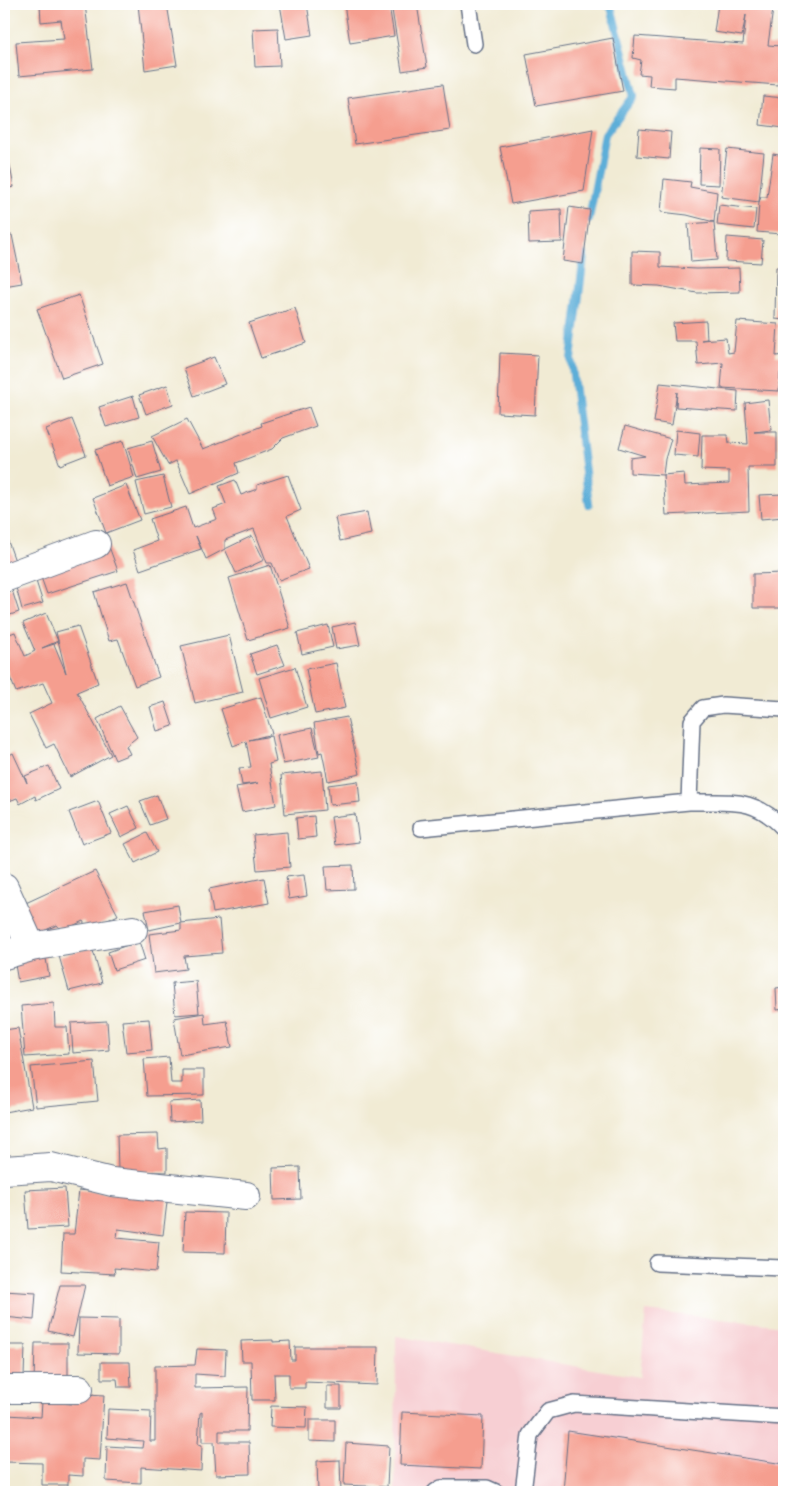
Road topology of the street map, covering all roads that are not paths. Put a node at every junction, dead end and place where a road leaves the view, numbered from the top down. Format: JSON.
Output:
{"nodes":[{"id":1,"x":468,"y":4,"type":"edge"},
{"id":2,"x":474,"y":44,"type":"dead end"},
{"id":3,"x":96,"y":544,"type":"dead end"},
{"id":4,"x":4,"y":578,"type":"edge"},
{"id":5,"x":784,"y":709,"type":"edge"},
{"id":6,"x":690,"y":802,"type":"junction"},
{"id":7,"x":421,"y":828,"type":"dead end"},
{"id":8,"x":784,"y":830,"type":"edge"},
{"id":9,"x":4,"y":887,"type":"edge"},
{"id":10,"x":133,"y":930,"type":"dead end"},
{"id":11,"x":31,"y":948,"type":"junction"},
{"id":12,"x":4,"y":955,"type":"edge"},
{"id":13,"x":4,"y":1170,"type":"edge"},
{"id":14,"x":246,"y":1196,"type":"dead end"},
{"id":15,"x":657,"y":1263,"type":"dead end"},
{"id":16,"x":784,"y":1268,"type":"edge"},
{"id":17,"x":4,"y":1389,"type":"edge"},
{"id":18,"x":79,"y":1389,"type":"dead end"},
{"id":19,"x":784,"y":1417,"type":"edge"},
{"id":20,"x":435,"y":1492,"type":"edge"},
{"id":21,"x":496,"y":1492,"type":"edge"},
{"id":22,"x":523,"y":1492,"type":"edge"}],
"edges":[{"from":1,"to":2,"type":"lane"},
{"from":3,"to":4,"type":"street"},
{"from":5,"to":6,"type":"lane"},
{"from":6,"to":7,"type":"lane"},
{"from":6,"to":8,"type":"lane"},
{"from":9,"to":11,"type":"street"},
{"from":10,"to":11,"type":"street"},
{"from":11,"to":12,"type":"street"},
{"from":13,"to":14,"type":"street"},
{"from":15,"to":16,"type":"lane"},
{"from":17,"to":18,"type":"street"},
{"from":19,"to":22,"type":"lane"},
{"from":20,"to":21,"type":"lane"}]}
